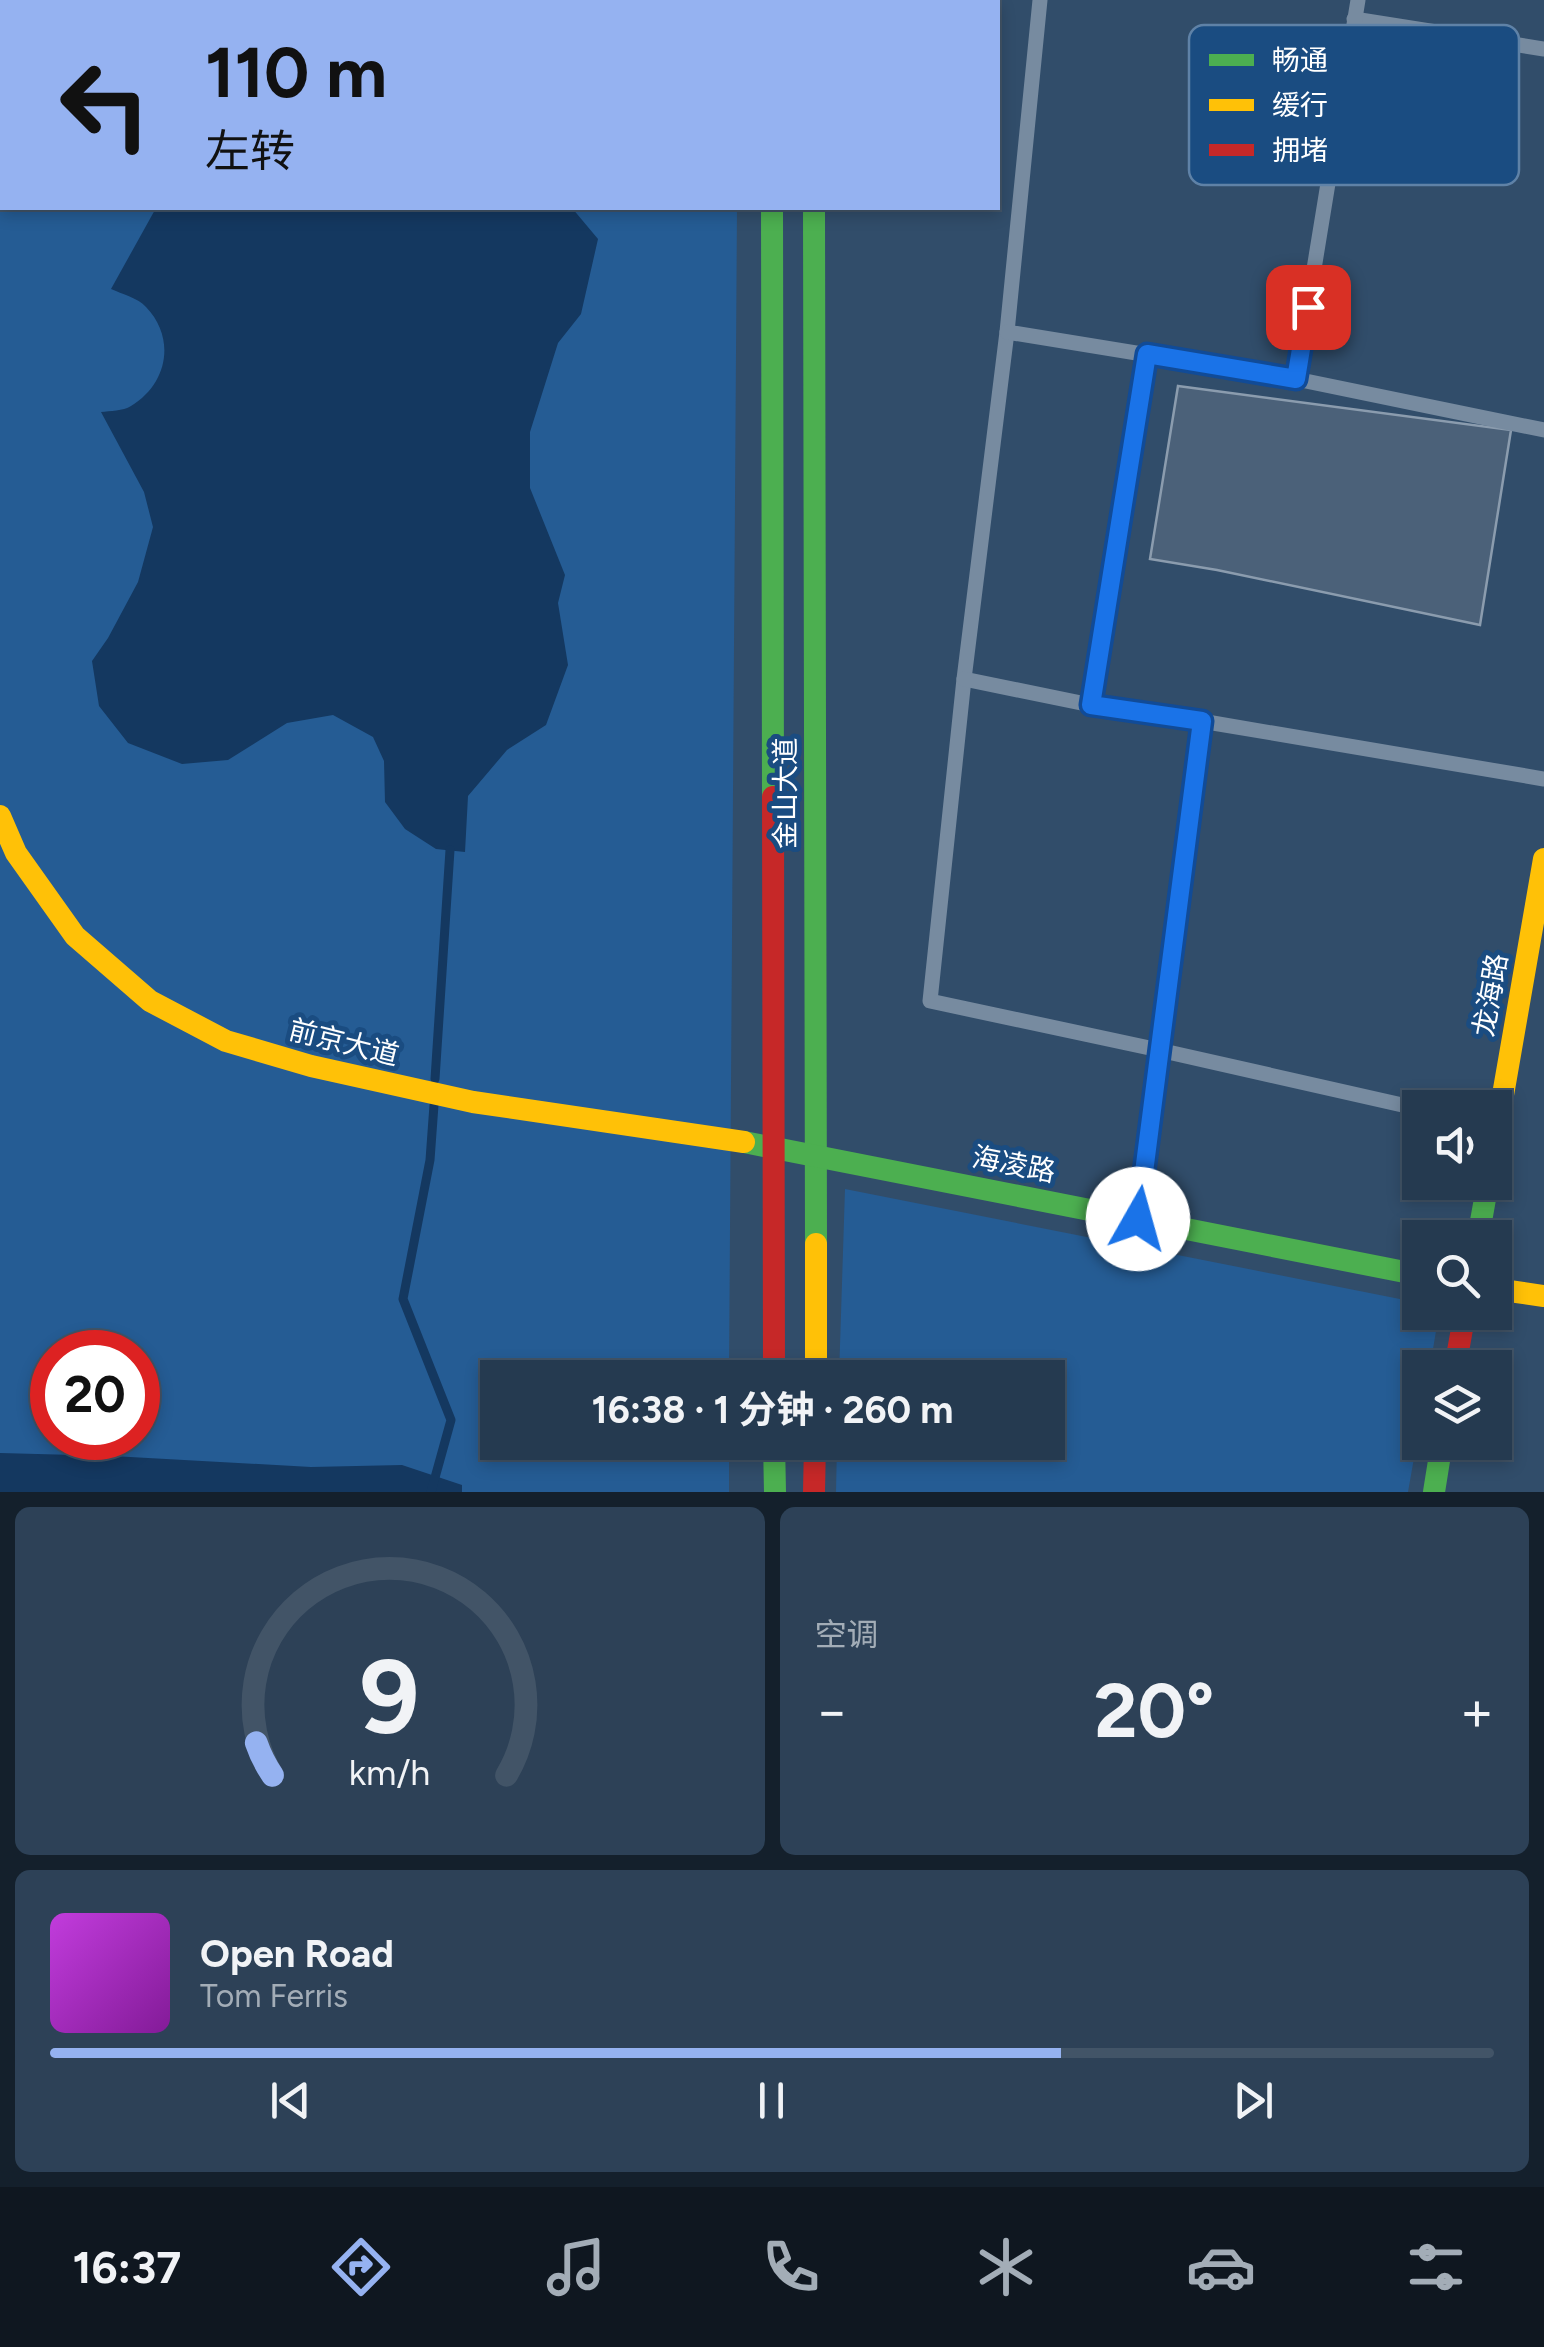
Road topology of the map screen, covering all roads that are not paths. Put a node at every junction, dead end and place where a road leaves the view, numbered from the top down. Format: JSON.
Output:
{"nodes":[{"id":1,"x":1040,"y":0,"type":"edge"},
{"id":2,"x":1358,"y":0,"type":"edge"},
{"id":3,"x":1354,"y":19,"type":"junction"},
{"id":4,"x":1353,"y":25,"type":"edge"},
{"id":5,"x":1392,"y":25,"type":"edge"},
{"id":6,"x":1519,"y":45,"type":"edge"},
{"id":7,"x":1544,"y":49,"type":"edge"},
{"id":8,"x":1327,"y":185,"type":"edge"},
{"id":9,"x":772,"y":210,"type":"edge"},
{"id":10,"x":814,"y":210,"type":"edge"},
{"id":11,"x":1006,"y":332,"type":"junction"},
{"id":12,"x":1147,"y":354,"type":"junction"},
{"id":13,"x":1296,"y":379,"type":"junction"},
{"id":14,"x":1544,"y":430,"type":"edge"},
{"id":15,"x":964,"y":678,"type":"junction"},
{"id":16,"x":1091,"y":705,"type":"junction"},
{"id":17,"x":1202,"y":721,"type":"junction"},
{"id":18,"x":1544,"y":778,"type":"edge"},
{"id":19,"x":0,"y":816,"type":"edge"},
{"id":20,"x":1544,"y":859,"type":"edge"},
{"id":21,"x":1159,"y":1050,"type":"junction"},
{"id":22,"x":1503,"y":1090,"type":"edge"},
{"id":23,"x":1402,"y":1105,"type":"edge"},
{"id":24,"x":772,"y":1146,"type":"junction"},
{"id":25,"x":815,"y":1154,"type":"junction"},
{"id":26,"x":1138,"y":1219,"type":"junction"},
{"id":27,"x":1402,"y":1271,"type":"edge"},
{"id":28,"x":1512,"y":1291,"type":"edge"},
{"id":29,"x":1544,"y":1296,"type":"edge"},
{"id":30,"x":774,"y":1360,"type":"edge"},
{"id":31,"x":816,"y":1360,"type":"edge"},
{"id":32,"x":774,"y":1460,"type":"edge"},
{"id":33,"x":815,"y":1460,"type":"edge"},
{"id":34,"x":1439,"y":1460,"type":"edge"},
{"id":35,"x":775,"y":1492,"type":"edge"},
{"id":36,"x":814,"y":1492,"type":"edge"},
{"id":37,"x":1434,"y":1492,"type":"edge"}],
"edges":[{"from":1,"to":11,"type":"lane"},
{"from":2,"to":3,"type":"lane"},
{"from":3,"to":4,"type":"lane"},
{"from":3,"to":5,"type":"lane"},
{"from":6,"to":7,"type":"lane"},
{"from":8,"to":13,"type":"lane"},
{"from":9,"to":24,"type":"main road","name":"金山大道"},
{"from":10,"to":25,"type":"main road","name":"金山大道"},
{"from":11,"to":12,"type":"lane"},
{"from":11,"to":15,"type":"lane"},
{"from":12,"to":13,"type":"lane"},
{"from":12,"to":16,"type":"lane"},
{"from":13,"to":14,"type":"lane"},
{"from":15,"to":16,"type":"lane"},
{"from":15,"to":21,"type":"lane"},
{"from":16,"to":17,"type":"lane"},
{"from":17,"to":18,"type":"lane"},
{"from":17,"to":21,"type":"lane"},
{"from":19,"to":24,"type":"main road","name":"前京大道"},
{"from":20,"to":22,"type":"main road","name":"龙海路"},
{"from":21,"to":23,"type":"lane"},
{"from":21,"to":26,"type":"lane"},
{"from":24,"to":25,"type":"main road","name":"海凌路"},
{"from":24,"to":30,"type":"main road","name":"金山大道"},
{"from":25,"to":26,"type":"main road","name":"海凌路"},
{"from":25,"to":31,"type":"main road","name":"金山大道"},
{"from":26,"to":27,"type":"main road","name":"海凌路"},
{"from":28,"to":29,"type":"main road"},
{"from":32,"to":35,"type":"main road"},
{"from":33,"to":36,"type":"main road"},
{"from":34,"to":37,"type":"main road"}]}
